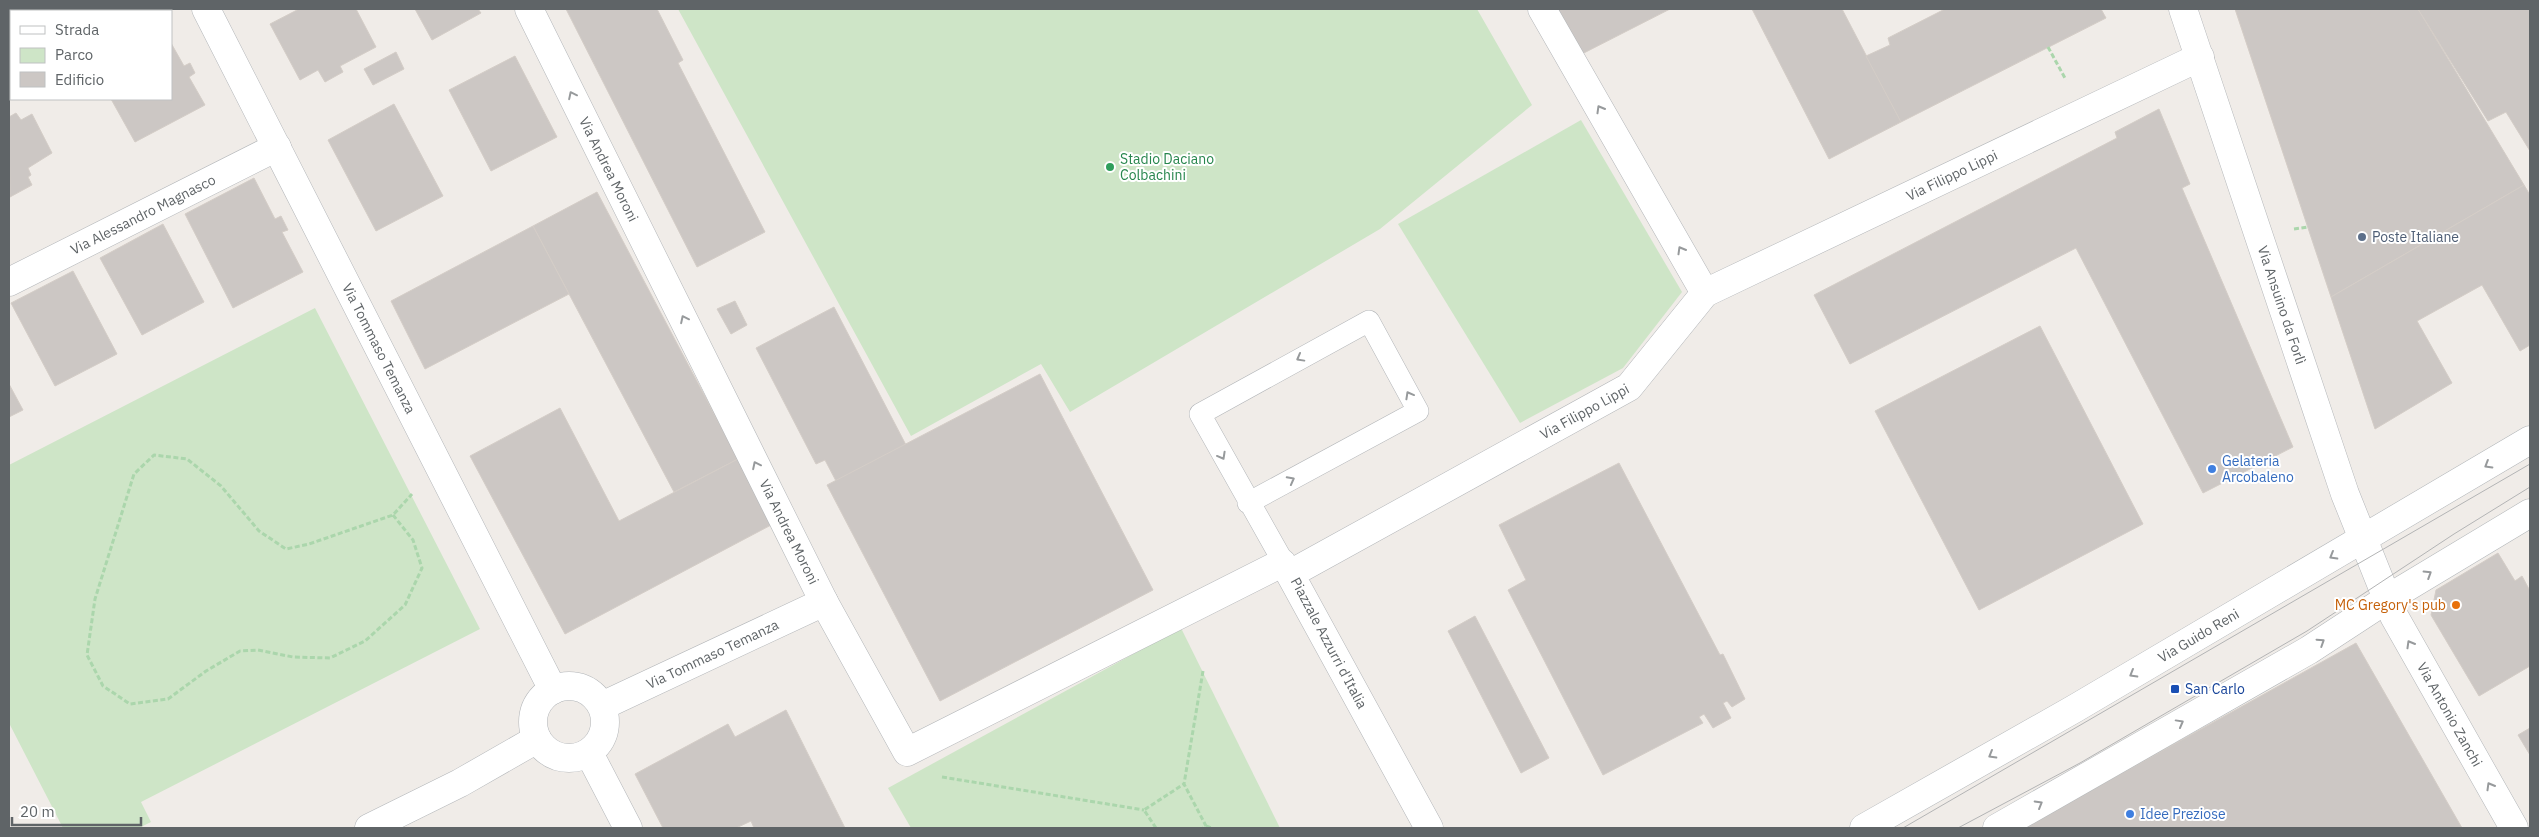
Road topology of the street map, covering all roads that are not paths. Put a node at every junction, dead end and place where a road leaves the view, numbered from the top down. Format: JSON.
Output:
{"nodes":[{"id":1,"x":206,"y":9,"type":"edge"},
{"id":2,"x":529,"y":9,"type":"edge"},
{"id":3,"x":1542,"y":9,"type":"edge"},
{"id":4,"x":2182,"y":9,"type":"edge"},
{"id":5,"x":2200,"y":57,"type":"junction"},
{"id":6,"x":277,"y":147,"type":"junction"},
{"id":7,"x":9,"y":282,"type":"edge"},
{"id":8,"x":1705,"y":293,"type":"junction"},
{"id":9,"x":2530,"y":440,"type":"edge"},
{"id":10,"x":1512,"y":450,"type":"joint"},
{"id":11,"x":1248,"y":503,"type":"junction"},
{"id":12,"x":2530,"y":513,"type":"edge"},
{"id":13,"x":2362,"y":539,"type":"junction"},
{"id":14,"x":1286,"y":568,"type":"junction"},
{"id":15,"x":2387,"y":599,"type":"junction"},
{"id":16,"x":824,"y":602,"type":"junction"},
{"id":17,"x":1205,"y":603,"type":"joint"},
{"id":18,"x":553,"y":690,"type":"junction"},
{"id":19,"x":602,"y":706,"type":"junction"},
{"id":20,"x":537,"y":738,"type":"junction"},
{"id":21,"x":589,"y":753,"type":"junction"},
{"id":22,"x":369,"y":828,"type":"edge"},
{"id":23,"x":628,"y":828,"type":"edge"},
{"id":24,"x":1429,"y":828,"type":"edge"},
{"id":25,"x":1864,"y":828,"type":"edge"},
{"id":26,"x":1996,"y":828,"type":"edge"},
{"id":27,"x":2514,"y":828,"type":"edge"}],
"edges":[{"from":1,"to":6,"type":"street","name":"Via Tommaso Temanza"},
{"from":16,"to":2,"type":"street","name":"Via Andrea Moroni","one_way":true},
{"from":8,"to":3,"type":"street","one_way":true},
{"from":4,"to":5,"type":"street","name":"Via Ansuino da Forlì"},
{"from":5,"to":8,"type":"street","name":"Via Filippo Lippi"},
{"from":5,"to":13,"type":"street","name":"Via Ansuino da Forlì"},
{"from":6,"to":7,"type":"street","name":"Via Alessandro Magnasco"},
{"from":6,"to":18,"type":"street","name":"Via Tommaso Temanza"},
{"from":8,"to":10,"type":"street","name":"Via Filippo Lippi"},
{"from":9,"to":13,"type":"street","name":"Via Guido Reni","one_way":true},
{"from":10,"to":14,"type":"street","name":"Piazzale Azzurri d'Italia"},
{"from":11,"to":11,"type":"lane","one_way":true},
{"from":11,"to":14,"type":"lane"},
{"from":15,"to":12,"type":"street","one_way":true},
{"from":13,"to":15,"type":"street","name":"Via Ansuino da Forlì"},
{"from":13,"to":25,"type":"street","name":"Via Guido Reni","one_way":true},
{"from":14,"to":17,"type":"street","name":"Piazzale Azzurri d'Italia"},
{"from":14,"to":24,"type":"street","name":"Piazzale Azzurri d'Italia"},
{"from":26,"to":15,"type":"street","one_way":true},
{"from":27,"to":15,"type":"street","name":"Via Antonio Zanchi","one_way":true},
{"from":16,"to":17,"type":"street","name":"Via Andrea Moroni"},
{"from":16,"to":19,"type":"street","name":"Via Tommaso Temanza"},
{"from":18,"to":19,"type":"street"},
{"from":18,"to":20,"type":"street"},
{"from":19,"to":21,"type":"street"},
{"from":20,"to":21,"type":"street"},
{"from":20,"to":22,"type":"street"},
{"from":21,"to":23,"type":"street"}]}
